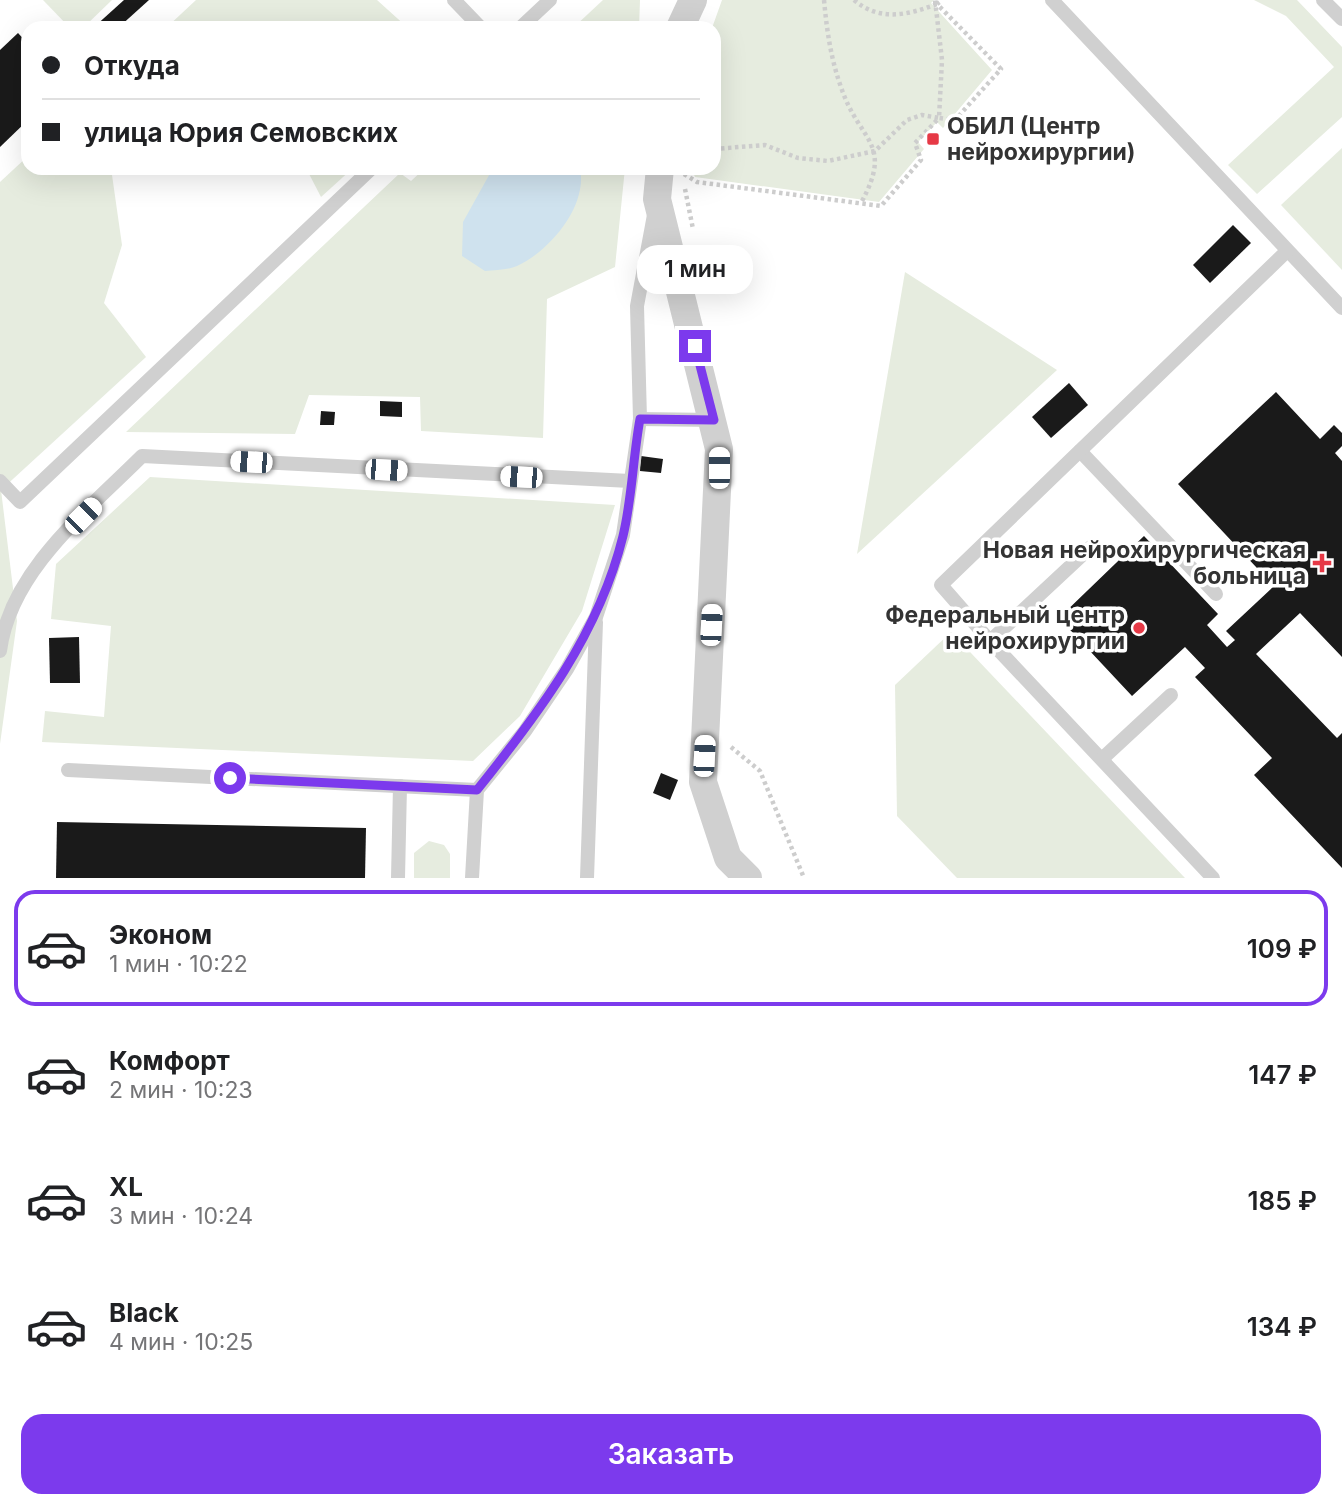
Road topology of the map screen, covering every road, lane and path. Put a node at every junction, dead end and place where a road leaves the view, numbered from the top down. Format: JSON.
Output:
{"nodes":[{"id":1,"x":454,"y":0,"type":"edge"},
{"id":2,"x":550,"y":0,"type":"edge"},
{"id":3,"x":692,"y":0,"type":"edge"},
{"id":4,"x":824,"y":0,"type":"edge"},
{"id":5,"x":854,"y":0,"type":"edge"},
{"id":6,"x":1052,"y":0,"type":"edge"},
{"id":7,"x":1323,"y":0,"type":"edge"},
{"id":8,"x":938,"y":1,"type":"edge"},
{"id":9,"x":1342,"y":19,"type":"edge"},
{"id":10,"x":474,"y":21,"type":"edge"},
{"id":11,"x":528,"y":21,"type":"edge"},
{"id":12,"x":683,"y":21,"type":"edge"},
{"id":13,"x":939,"y":118,"type":"junction"},
{"id":14,"x":721,"y":148,"type":"edge"},
{"id":15,"x":875,"y":151,"type":"junction"},
{"id":16,"x":365,"y":175,"type":"edge"},
{"id":17,"x":659,"y":175,"type":"edge"},
{"id":18,"x":685,"y":175,"type":"edge"},
{"id":19,"x":657,"y":199,"type":"junction"},
{"id":20,"x":861,"y":203,"type":"junction"},
{"id":21,"x":1287,"y":251,"type":"junction"},
{"id":22,"x":1342,"y":308,"type":"edge"},
{"id":23,"x":640,"y":419,"type":"junction"},
{"id":24,"x":714,"y":420,"type":"junction"},
{"id":25,"x":1080,"y":451,"type":"junction"},
{"id":26,"x":0,"y":481,"type":"edge"},
{"id":27,"x":630,"y":481,"type":"junction"},
{"id":28,"x":1093,"y":545,"type":"dead end"},
{"id":29,"x":1216,"y":594,"type":"dead end"},
{"id":30,"x":596,"y":617,"type":"junction"},
{"id":31,"x":990,"y":641,"type":"junction"},
{"id":32,"x":0,"y":650,"type":"edge"},
{"id":33,"x":1171,"y":695,"type":"dead end"},
{"id":34,"x":1102,"y":759,"type":"junction"},
{"id":35,"x":68,"y":770,"type":"dead end"},
{"id":36,"x":400,"y":786,"type":"junction"},
{"id":37,"x":477,"y":790,"type":"junction"},
{"id":38,"x":398,"y":878,"type":"edge"},
{"id":39,"x":472,"y":878,"type":"edge"},
{"id":40,"x":587,"y":878,"type":"edge"},
{"id":41,"x":748,"y":878,"type":"edge"},
{"id":42,"x":1213,"y":878,"type":"edge"}],
"edges":[{"from":1,"to":10,"type":"lane"},
{"from":2,"to":11,"type":"lane"},
{"from":3,"to":12,"type":"street"},
{"from":4,"to":15,"type":"path"},
{"from":5,"to":8,"type":"path"},
{"from":6,"to":21,"type":"lane"},
{"from":7,"to":9,"type":"lane"},
{"from":8,"to":13,"type":"path"},
{"from":8,"to":13,"type":"path"},
{"from":13,"to":15,"type":"path"},
{"from":13,"to":20,"type":"path"},
{"from":14,"to":15,"type":"path"},
{"from":15,"to":20,"type":"path"},
{"from":16,"to":26,"type":"lane"},
{"from":17,"to":19,"type":"street"},
{"from":18,"to":20,"type":"path"},
{"from":19,"to":23,"type":"lane"},
{"from":19,"to":24,"type":"street"},
{"from":21,"to":22,"type":"lane"},
{"from":21,"to":25,"type":"lane"},
{"from":23,"to":24,"type":"lane"},
{"from":23,"to":27,"type":"lane"},
{"from":24,"to":41,"type":"street"},
{"from":25,"to":29,"type":"lane"},
{"from":25,"to":31,"type":"lane"},
{"from":27,"to":30,"type":"lane"},
{"from":27,"to":32,"type":"lane"},
{"from":28,"to":31,"type":"lane"},
{"from":30,"to":37,"type":"lane"},
{"from":30,"to":40,"type":"lane"},
{"from":31,"to":34,"type":"lane"},
{"from":33,"to":34,"type":"lane"},
{"from":34,"to":42,"type":"lane"},
{"from":35,"to":36,"type":"lane"},
{"from":36,"to":37,"type":"lane"},
{"from":36,"to":38,"type":"lane"},
{"from":37,"to":39,"type":"lane"}]}
